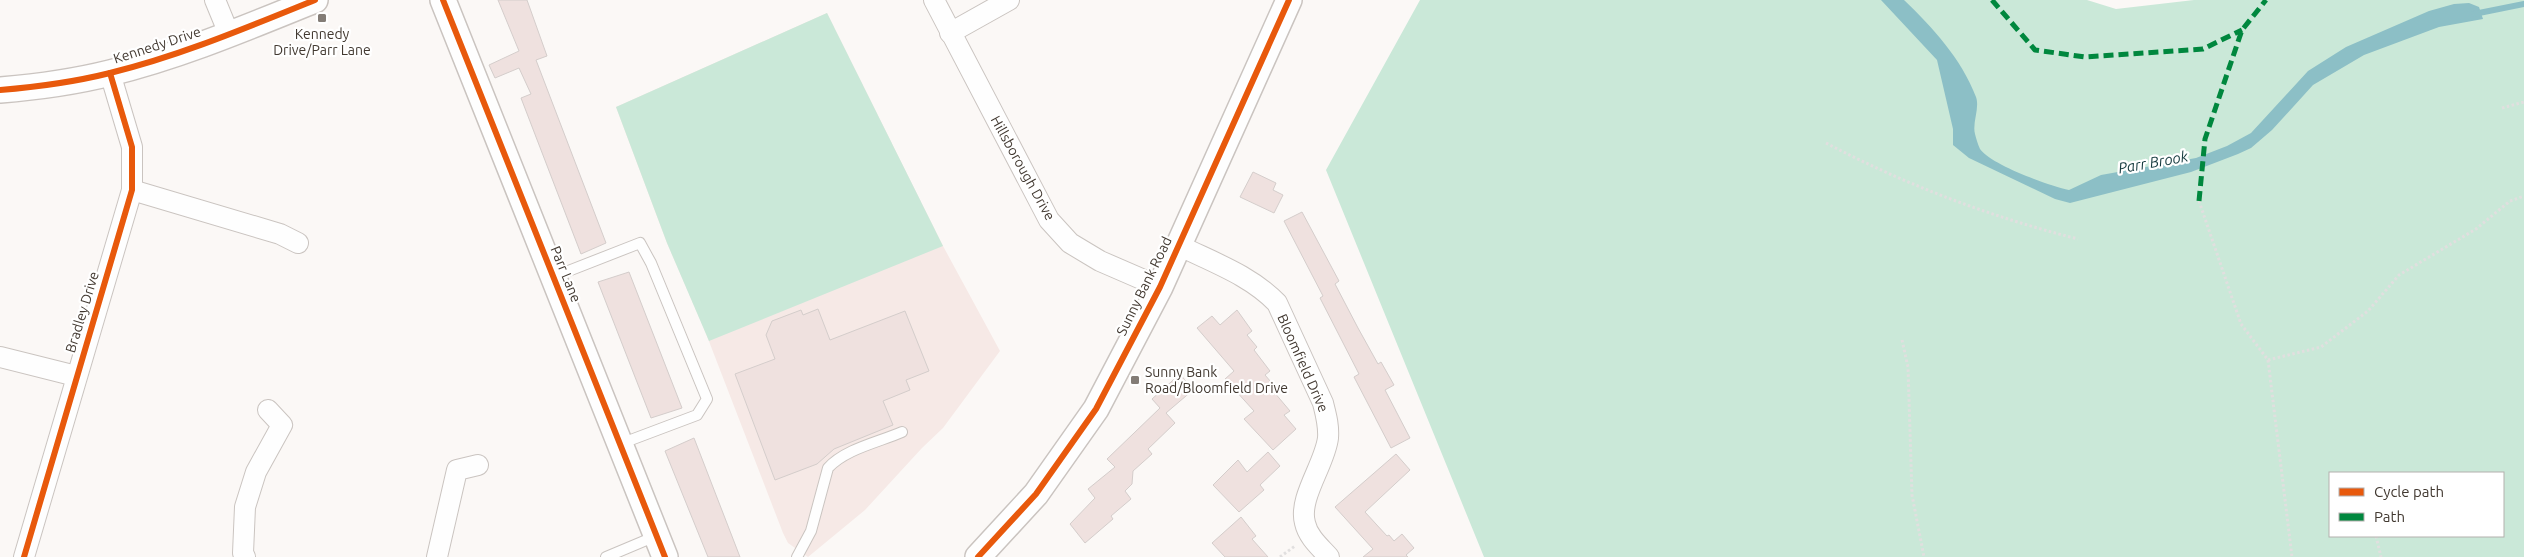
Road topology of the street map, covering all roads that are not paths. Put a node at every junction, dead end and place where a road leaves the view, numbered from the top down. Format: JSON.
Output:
{"nodes":[{"id":1,"x":215,"y":0,"type":"edge"},
{"id":2,"x":315,"y":0,"type":"edge"},
{"id":3,"x":444,"y":0,"type":"edge"},
{"id":4,"x":934,"y":0,"type":"edge"},
{"id":5,"x":1009,"y":0,"type":"edge"},
{"id":6,"x":1289,"y":0,"type":"edge"},
{"id":7,"x":950,"y":33,"type":"junction"},
{"id":8,"x":229,"y":34,"type":"junction"},
{"id":9,"x":110,"y":73,"type":"junction"},
{"id":10,"x":0,"y":90,"type":"edge"},
{"id":11,"x":132,"y":190,"type":"junction"},
{"id":12,"x":298,"y":243,"type":"dead end"},
{"id":13,"x":1178,"y":245,"type":"junction"},
{"id":14,"x":553,"y":277,"type":"junction"},
{"id":15,"x":1160,"y":288,"type":"junction"},
{"id":16,"x":0,"y":357,"type":"edge"},
{"id":17,"x":76,"y":376,"type":"junction"},
{"id":18,"x":268,"y":410,"type":"dead end"},
{"id":19,"x":902,"y":432,"type":"dead end"},
{"id":20,"x":620,"y":444,"type":"junction"},
{"id":21,"x":478,"y":465,"type":"dead end"},
{"id":22,"x":661,"y":547,"type":"edge"},
{"id":23,"x":24,"y":557,"type":"edge"},
{"id":24,"x":245,"y":557,"type":"edge"},
{"id":25,"x":437,"y":557,"type":"edge"},
{"id":26,"x":606,"y":557,"type":"edge"},
{"id":27,"x":797,"y":557,"type":"edge"},
{"id":28,"x":978,"y":557,"type":"edge"},
{"id":29,"x":1329,"y":557,"type":"edge"}],
"edges":[{"from":1,"to":8,"type":"street"},
{"from":2,"to":8,"type":"street","name":"Kennedy Drive"},
{"from":3,"to":14,"type":"street","name":"Parr Lane"},
{"from":4,"to":7,"type":"street","name":"Hillsborough Drive"},
{"from":5,"to":7,"type":"street"},
{"from":6,"to":13,"type":"street","name":"Sunny Bank Road"},
{"from":7,"to":15,"type":"street","name":"Hillsborough Drive"},
{"from":8,"to":9,"type":"street","name":"Kennedy Drive"},
{"from":9,"to":10,"type":"street","name":"Kennedy Drive"},
{"from":9,"to":11,"type":"street","name":"Bradley Drive"},
{"from":11,"to":12,"type":"street"},
{"from":11,"to":17,"type":"street","name":"Bradley Drive"},
{"from":13,"to":15,"type":"street","name":"Sunny Bank Road"},
{"from":13,"to":29,"type":"street","name":"Bloomfield Drive"},
{"from":14,"to":20,"type":"street","name":"Parr Lane"},
{"from":14,"to":20,"type":"lane"},
{"from":15,"to":28,"type":"street","name":"Sunny Bank Road"},
{"from":16,"to":17,"type":"street"},
{"from":17,"to":23,"type":"street","name":"Bradley Drive"},
{"from":18,"to":24,"type":"street"},
{"from":19,"to":27,"type":"lane"},
{"from":20,"to":22,"type":"street","name":"Parr Lane"},
{"from":21,"to":25,"type":"street"},
{"from":22,"to":26,"type":"lane"}]}
